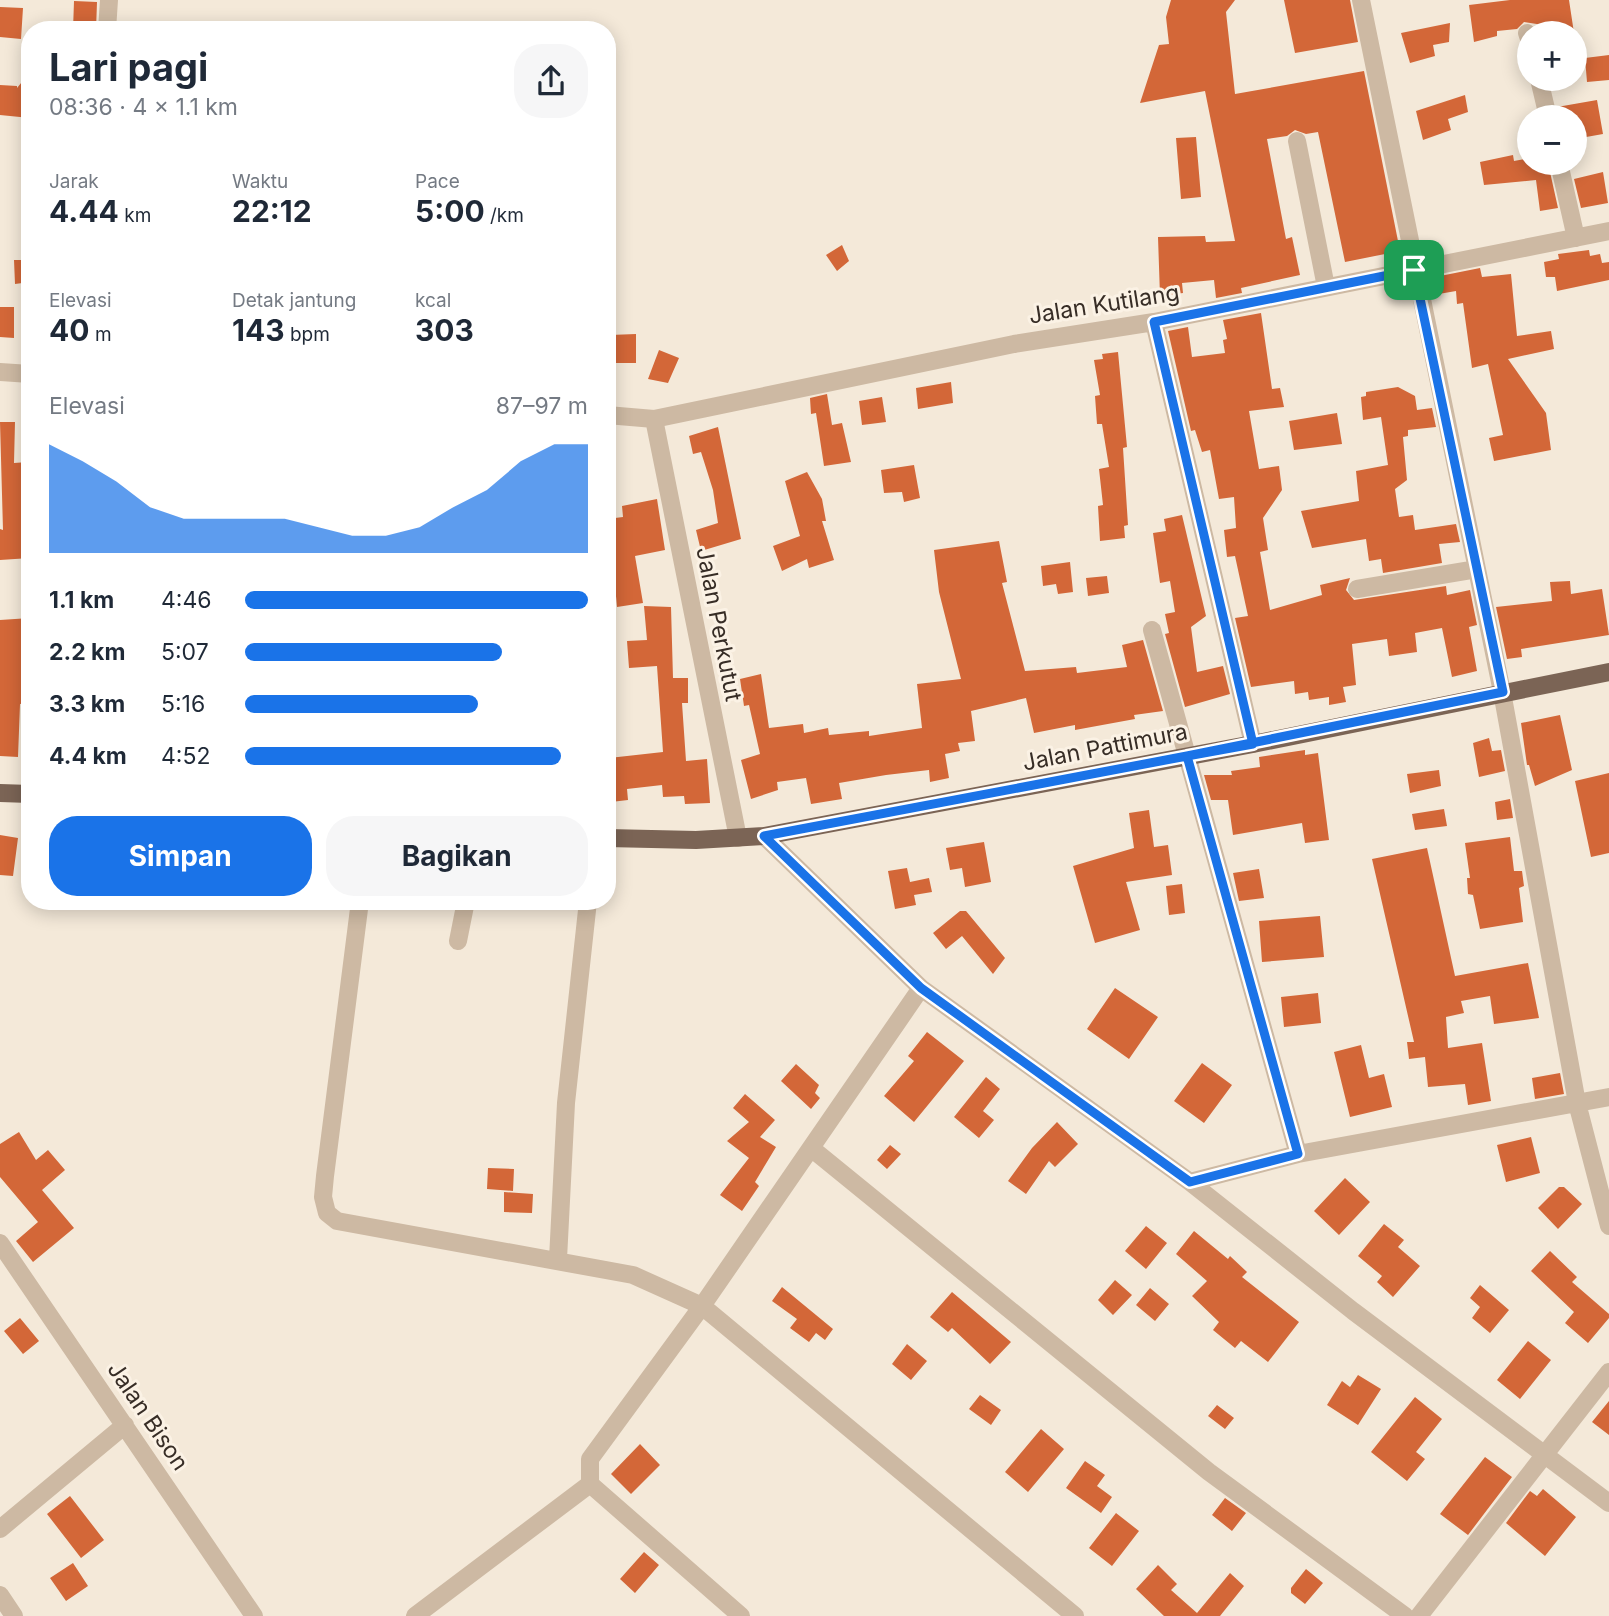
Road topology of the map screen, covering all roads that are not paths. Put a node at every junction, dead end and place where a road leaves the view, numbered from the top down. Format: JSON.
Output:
{"nodes":[{"id":1,"x":108,"y":0,"type":"edge"},
{"id":2,"x":1361,"y":0,"type":"edge"},
{"id":3,"x":107,"y":21,"type":"edge"},
{"id":4,"x":1297,"y":141,"type":"dead end"},
{"id":5,"x":1562,"y":175,"type":"edge"},
{"id":6,"x":1609,"y":231,"type":"edge"},
{"id":7,"x":1576,"y":238,"type":"junction"},
{"id":8,"x":1414,"y":270,"type":"junction"},
{"id":9,"x":1326,"y":287,"type":"junction"},
{"id":10,"x":1154,"y":322,"type":"junction"},
{"id":11,"x":0,"y":372,"type":"edge"},
{"id":12,"x":21,"y":373,"type":"edge"},
{"id":13,"x":616,"y":416,"type":"edge"},
{"id":14,"x":654,"y":419,"type":"junction"},
{"id":15,"x":1477,"y":569,"type":"junction"},
{"id":16,"x":1357,"y":589,"type":"dead end"},
{"id":17,"x":1152,"y":630,"type":"dead end"},
{"id":18,"x":1609,"y":672,"type":"edge"},
{"id":19,"x":1503,"y":692,"type":"junction"},
{"id":20,"x":1253,"y":744,"type":"junction"},
{"id":21,"x":1187,"y":756,"type":"junction"},
{"id":22,"x":0,"y":793,"type":"edge"},
{"id":23,"x":21,"y":794,"type":"edge"},
{"id":24,"x":764,"y":836,"type":"junction"},
{"id":25,"x":616,"y":838,"type":"edge"},
{"id":26,"x":738,"y":838,"type":"junction"},
{"id":27,"x":359,"y":910,"type":"edge"},
{"id":28,"x":464,"y":910,"type":"edge"},
{"id":29,"x":587,"y":910,"type":"edge"},
{"id":30,"x":458,"y":940,"type":"dead end"},
{"id":31,"x":921,"y":988,"type":"junction"},
{"id":32,"x":1609,"y":1097,"type":"edge"},
{"id":33,"x":1577,"y":1103,"type":"junction"},
{"id":34,"x":811,"y":1148,"type":"junction"},
{"id":35,"x":1298,"y":1154,"type":"junction"},
{"id":36,"x":1190,"y":1182,"type":"junction"},
{"id":37,"x":1609,"y":1226,"type":"edge"},
{"id":38,"x":0,"y":1243,"type":"edge"},
{"id":39,"x":558,"y":1259,"type":"junction"},
{"id":40,"x":702,"y":1306,"type":"junction"},
{"id":41,"x":1609,"y":1372,"type":"edge"},
{"id":42,"x":125,"y":1425,"type":"junction"},
{"id":43,"x":1546,"y":1455,"type":"junction"},
{"id":44,"x":590,"y":1484,"type":"junction"},
{"id":45,"x":1609,"y":1503,"type":"edge"},
{"id":46,"x":0,"y":1529,"type":"edge"},
{"id":47,"x":0,"y":1595,"type":"edge"},
{"id":48,"x":14,"y":1616,"type":"edge"},
{"id":49,"x":254,"y":1616,"type":"edge"},
{"id":50,"x":415,"y":1616,"type":"edge"},
{"id":51,"x":741,"y":1616,"type":"edge"},
{"id":52,"x":1075,"y":1616,"type":"edge"},
{"id":53,"x":1405,"y":1616,"type":"edge"},
{"id":54,"x":1419,"y":1616,"type":"edge"}],
"edges":[{"from":1,"to":3,"type":"street"},
{"from":2,"to":8,"type":"street"},
{"from":4,"to":9,"type":"street"},
{"from":5,"to":7,"type":"street"},
{"from":6,"to":7,"type":"street","name":"Jalan Kutilang"},
{"from":7,"to":8,"type":"street","name":"Jalan Kutilang"},
{"from":8,"to":9,"type":"street","name":"Jalan Kutilang"},
{"from":8,"to":15,"type":"street"},
{"from":9,"to":10,"type":"street","name":"Jalan Kutilang"},
{"from":10,"to":14,"type":"street","name":"Jalan Kutilang"},
{"from":10,"to":20,"type":"street"},
{"from":11,"to":12,"type":"street"},
{"from":13,"to":14,"type":"street","name":"Jalan Kutilang"},
{"from":14,"to":26,"type":"street","name":"Jalan Perkutut"},
{"from":15,"to":16,"type":"street"},
{"from":15,"to":19,"type":"street"},
{"from":17,"to":21,"type":"street"},
{"from":18,"to":19,"type":"main road","name":"Jalan Pattimura"},
{"from":19,"to":20,"type":"main road","name":"Jalan Pattimura"},
{"from":19,"to":33,"type":"street"},
{"from":20,"to":21,"type":"main road","name":"Jalan Pattimura"},
{"from":21,"to":24,"type":"main road","name":"Jalan Pattimura"},
{"from":21,"to":35,"type":"street"},
{"from":22,"to":23,"type":"main road"},
{"from":24,"to":26,"type":"main road","name":"Jalan Pattimura"},
{"from":24,"to":31,"type":"street"},
{"from":25,"to":26,"type":"main road","name":"Jalan Pattimura"},
{"from":27,"to":39,"type":"street"},
{"from":28,"to":30,"type":"street"},
{"from":29,"to":39,"type":"street"},
{"from":31,"to":34,"type":"street"},
{"from":31,"to":36,"type":"street"},
{"from":32,"to":33,"type":"street"},
{"from":33,"to":35,"type":"street"},
{"from":33,"to":37,"type":"street"},
{"from":34,"to":40,"type":"street"},
{"from":34,"to":53,"type":"street"},
{"from":35,"to":36,"type":"street"},
{"from":36,"to":43,"type":"street"},
{"from":38,"to":42,"type":"street","name":"Jalan Bison"},
{"from":39,"to":40,"type":"street"},
{"from":40,"to":44,"type":"street"},
{"from":40,"to":52,"type":"street"},
{"from":41,"to":43,"type":"street"},
{"from":42,"to":46,"type":"street"},
{"from":42,"to":49,"type":"street","name":"Jalan Bison"},
{"from":43,"to":45,"type":"street"},
{"from":43,"to":54,"type":"street"},
{"from":44,"to":50,"type":"street"},
{"from":44,"to":51,"type":"street"},
{"from":47,"to":48,"type":"street"}]}
